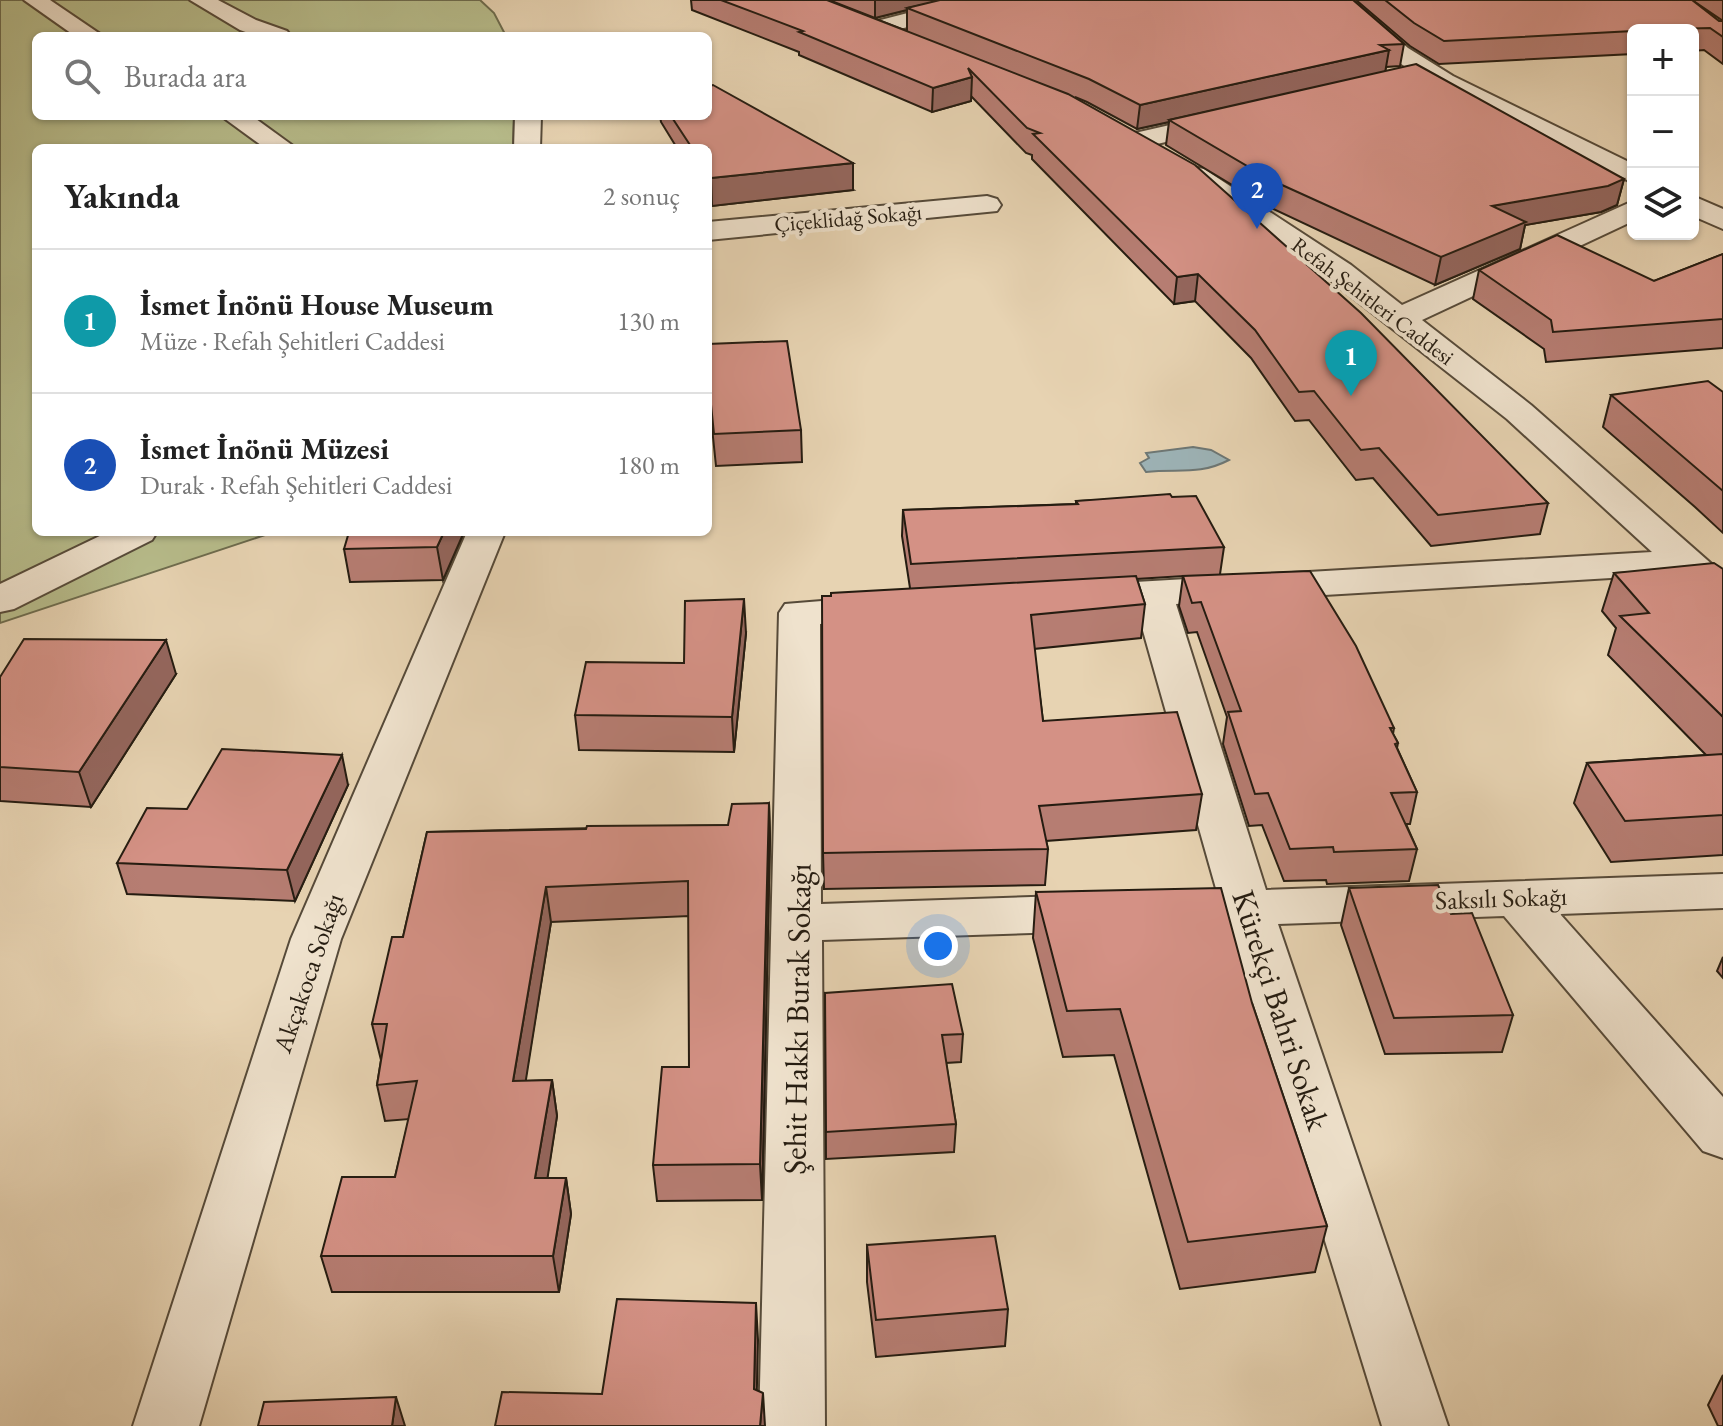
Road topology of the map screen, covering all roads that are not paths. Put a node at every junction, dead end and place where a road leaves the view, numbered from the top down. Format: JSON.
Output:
{"nodes":[{"id":1,"x":35,"y":0,"type":"edge"},
{"id":2,"x":201,"y":0,"type":"edge"},
{"id":3,"x":984,"y":0,"type":"edge"},
{"id":4,"x":1339,"y":0,"type":"edge"},
{"id":5,"x":85,"y":32,"type":"edge"},
{"id":6,"x":268,"y":32,"type":"edge"},
{"id":7,"x":920,"y":45,"type":"edge"},
{"id":8,"x":1432,"y":73,"type":"junction"},
{"id":9,"x":1403,"y":80,"type":"edge"},
{"id":10,"x":1254,"y":114,"type":"edge"},
{"id":11,"x":240,"y":120,"type":"edge"},
{"id":12,"x":528,"y":120,"type":"edge"},
{"id":13,"x":277,"y":144,"type":"edge"},
{"id":14,"x":527,"y":144,"type":"edge"},
{"id":15,"x":1627,"y":172,"type":"edge"},
{"id":16,"x":1699,"y":195,"type":"edge"},
{"id":17,"x":987,"y":205,"type":"dead end"},
{"id":18,"x":1627,"y":213,"type":"edge"},
{"id":19,"x":1723,"y":220,"type":"edge"},
{"id":20,"x":712,"y":231,"type":"edge"},
{"id":21,"x":1398,"y":319,"type":"junction"},
{"id":22,"x":130,"y":536,"type":"edge"},
{"id":23,"x":484,"y":536,"type":"edge"},
{"id":24,"x":1686,"y":562,"type":"junction"},
{"id":25,"x":1152,"y":593,"type":"junction"},
{"id":26,"x":1723,"y":595,"type":"edge"},
{"id":27,"x":1045,"y":599,"type":"edge"},
{"id":28,"x":0,"y":600,"type":"edge"},
{"id":29,"x":922,"y":606,"type":"edge"},
{"id":30,"x":1723,"y":891,"type":"edge"},
{"id":31,"x":1517,"y":898,"type":"junction"},
{"id":32,"x":1247,"y":908,"type":"junction"},
{"id":33,"x":798,"y":923,"type":"junction"},
{"id":34,"x":1723,"y":1135,"type":"edge"},
{"id":35,"x":166,"y":1426,"type":"edge"},
{"id":36,"x":792,"y":1426,"type":"edge"},
{"id":37,"x":1415,"y":1426,"type":"edge"}],
"edges":[{"from":1,"to":5,"type":"street"},
{"from":2,"to":6,"type":"street"},
{"from":3,"to":7,"type":"street"},
{"from":4,"to":8,"type":"street"},
{"from":8,"to":9,"type":"street"},
{"from":8,"to":15,"type":"street"},
{"from":10,"to":21,"type":"street","name":"Refah Şehitleri Caddesi"},
{"from":11,"to":13,"type":"street"},
{"from":12,"to":14,"type":"street"},
{"from":16,"to":19,"type":"street"},
{"from":17,"to":20,"type":"street","name":"Çiçeklidağ Sokağı"},
{"from":18,"to":21,"type":"street"},
{"from":21,"to":24,"type":"street","name":"Refah Şehitleri Caddesi"},
{"from":22,"to":28,"type":"street"},
{"from":23,"to":35,"type":"street","name":"Akçakoca Sokağı"},
{"from":24,"to":25,"type":"street"},
{"from":24,"to":26,"type":"street","name":"Refah Şehitleri Caddesi"},
{"from":25,"to":27,"type":"street"},
{"from":25,"to":32,"type":"street","name":"Kürekçi Bahri Sokak"},
{"from":29,"to":33,"type":"street","name":"Şehit Hakkı Burak Sokağı"},
{"from":30,"to":31,"type":"street","name":"Saksılı Sokağı"},
{"from":31,"to":32,"type":"street","name":"Saksılı Sokağı"},
{"from":31,"to":34,"type":"street"},
{"from":32,"to":33,"type":"street","name":"Saksılı Sokağı"},
{"from":32,"to":37,"type":"street","name":"Kürekçi Bahri Sokak"},
{"from":33,"to":36,"type":"street","name":"Şehit Hakkı Burak Sokağı"}]}
